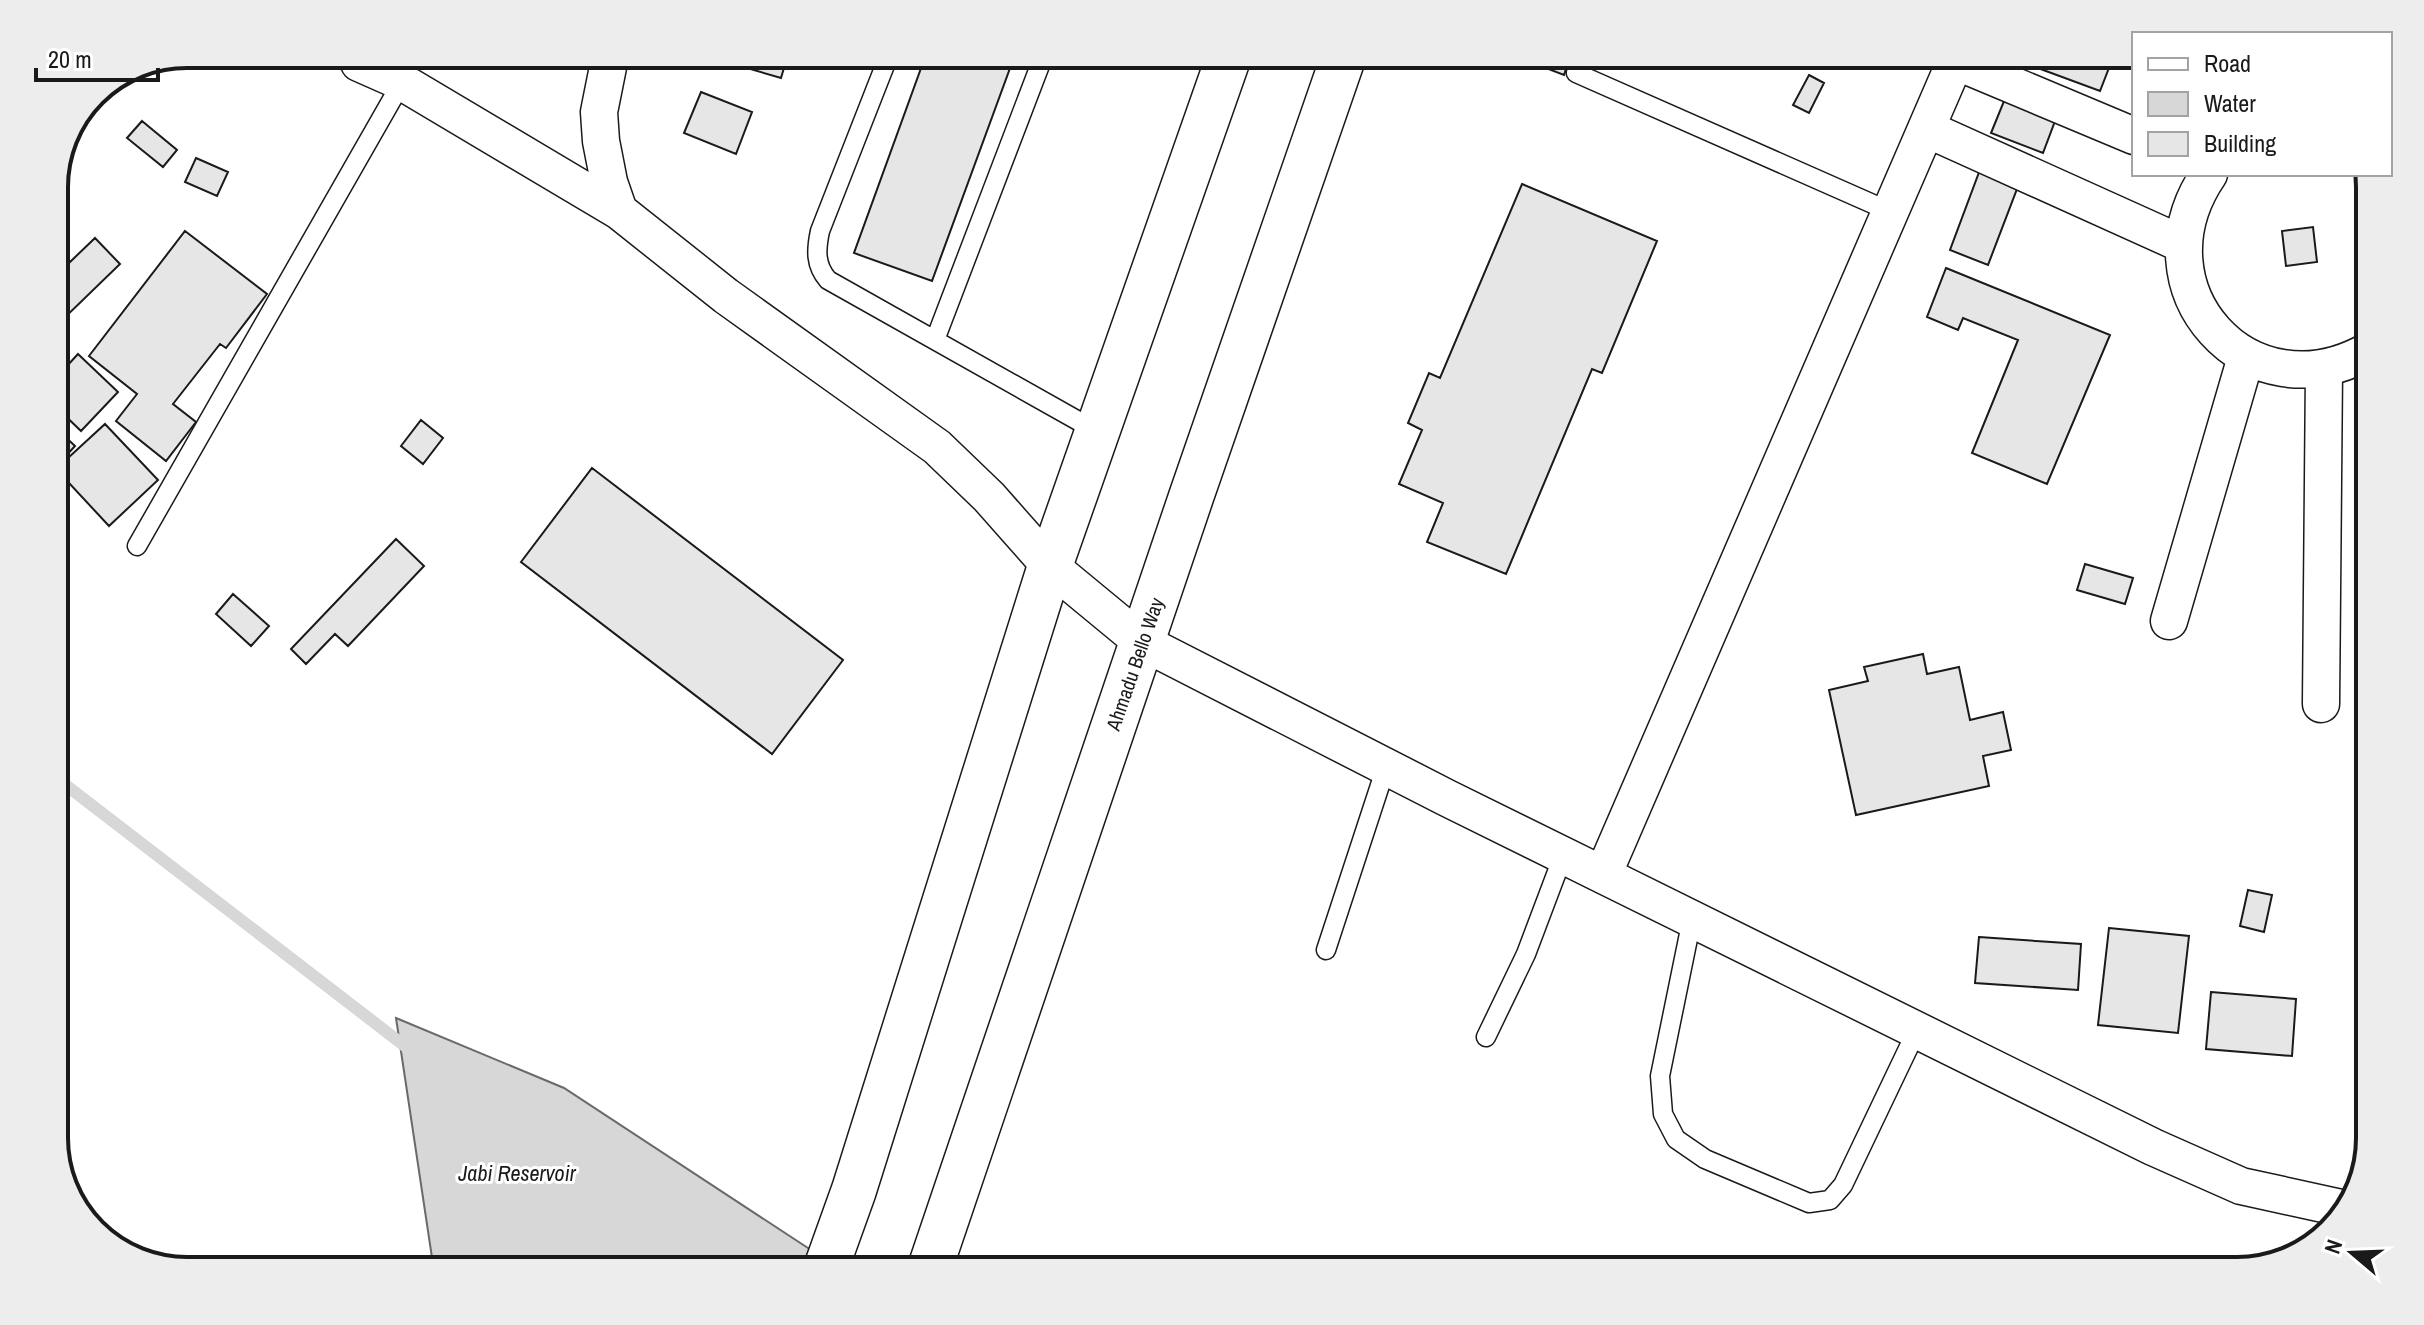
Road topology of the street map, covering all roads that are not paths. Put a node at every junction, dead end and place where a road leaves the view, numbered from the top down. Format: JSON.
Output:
{"nodes":[{"id":1,"x":371,"y":68,"type":"edge"},
{"id":2,"x":608,"y":68,"type":"edge"},
{"id":3,"x":884,"y":68,"type":"edge"},
{"id":4,"x":1039,"y":68,"type":"edge"},
{"id":5,"x":1225,"y":68,"type":"edge"},
{"id":6,"x":1340,"y":68,"type":"edge"},
{"id":7,"x":1952,"y":68,"type":"edge"},
{"id":8,"x":1979,"y":68,"type":"edge"},
{"id":9,"x":1576,"y":73,"type":"dead end"},
{"id":10,"x":402,"y":82,"type":"junction"},
{"id":11,"x":1927,"y":129,"type":"junction"},
{"id":12,"x":2132,"y":135,"type":"edge"},
{"id":13,"x":2208,"y":176,"type":"edge"},
{"id":14,"x":619,"y":211,"type":"junction"},
{"id":15,"x":1891,"y":212,"type":"junction"},
{"id":16,"x":2182,"y":244,"type":"junction"},
{"id":17,"x":935,"y":340,"type":"junction"},
{"id":18,"x":2246,"y":357,"type":"junction"},
{"id":19,"x":2356,"y":358,"type":"edge"},
{"id":20,"x":2324,"y":369,"type":"junction"},
{"id":21,"x":1098,"y":432,"type":"junction"},
{"id":22,"x":137,"y":546,"type":"dead end"},
{"id":23,"x":1050,"y":566,"type":"junction"},
{"id":24,"x":2169,"y":621,"type":"dead end"},
{"id":25,"x":1142,"y":642,"type":"junction"},
{"id":26,"x":2321,"y":704,"type":"dead end"},
{"id":27,"x":1386,"y":767,"type":"junction"},
{"id":28,"x":1563,"y":856,"type":"junction"},
{"id":29,"x":1603,"y":875,"type":"junction"},
{"id":30,"x":1692,"y":919,"type":"junction"},
{"id":31,"x":1326,"y":950,"type":"dead end"},
{"id":32,"x":1917,"y":1030,"type":"junction"},
{"id":33,"x":1486,"y":1037,"type":"dead end"},
{"id":34,"x":2334,"y":1206,"type":"edge"},
{"id":35,"x":935,"y":1253,"type":"edge"},
{"id":36,"x":830,"y":1257,"type":"edge"}],
"edges":[{"from":1,"to":10,"type":"street"},
{"from":2,"to":14,"type":"street"},
{"from":3,"to":17,"type":"lane"},
{"from":4,"to":17,"type":"lane"},
{"from":5,"to":21,"type":"main road"},
{"from":6,"to":25,"type":"main road","name":"Ahmadu Bello Way"},
{"from":7,"to":11,"type":"street"},
{"from":8,"to":12,"type":"street"},
{"from":9,"to":15,"type":"lane"},
{"from":10,"to":14,"type":"street"},
{"from":10,"to":22,"type":"lane"},
{"from":11,"to":15,"type":"street"},
{"from":11,"to":16,"type":"street"},
{"from":13,"to":16,"type":"street"},
{"from":14,"to":23,"type":"street"},
{"from":15,"to":29,"type":"street"},
{"from":16,"to":18,"type":"street"},
{"from":17,"to":21,"type":"lane"},
{"from":18,"to":20,"type":"street"},
{"from":18,"to":24,"type":"street"},
{"from":19,"to":20,"type":"street"},
{"from":20,"to":26,"type":"street"},
{"from":21,"to":23,"type":"main road"},
{"from":23,"to":25,"type":"street"},
{"from":23,"to":36,"type":"main road"},
{"from":25,"to":27,"type":"street"},
{"from":25,"to":35,"type":"main road","name":"Ahmadu Bello Way"},
{"from":27,"to":28,"type":"street"},
{"from":27,"to":31,"type":"lane"},
{"from":28,"to":29,"type":"street"},
{"from":28,"to":33,"type":"lane"},
{"from":29,"to":30,"type":"street"},
{"from":30,"to":32,"type":"street"},
{"from":30,"to":32,"type":"lane"},
{"from":32,"to":34,"type":"street"}]}
